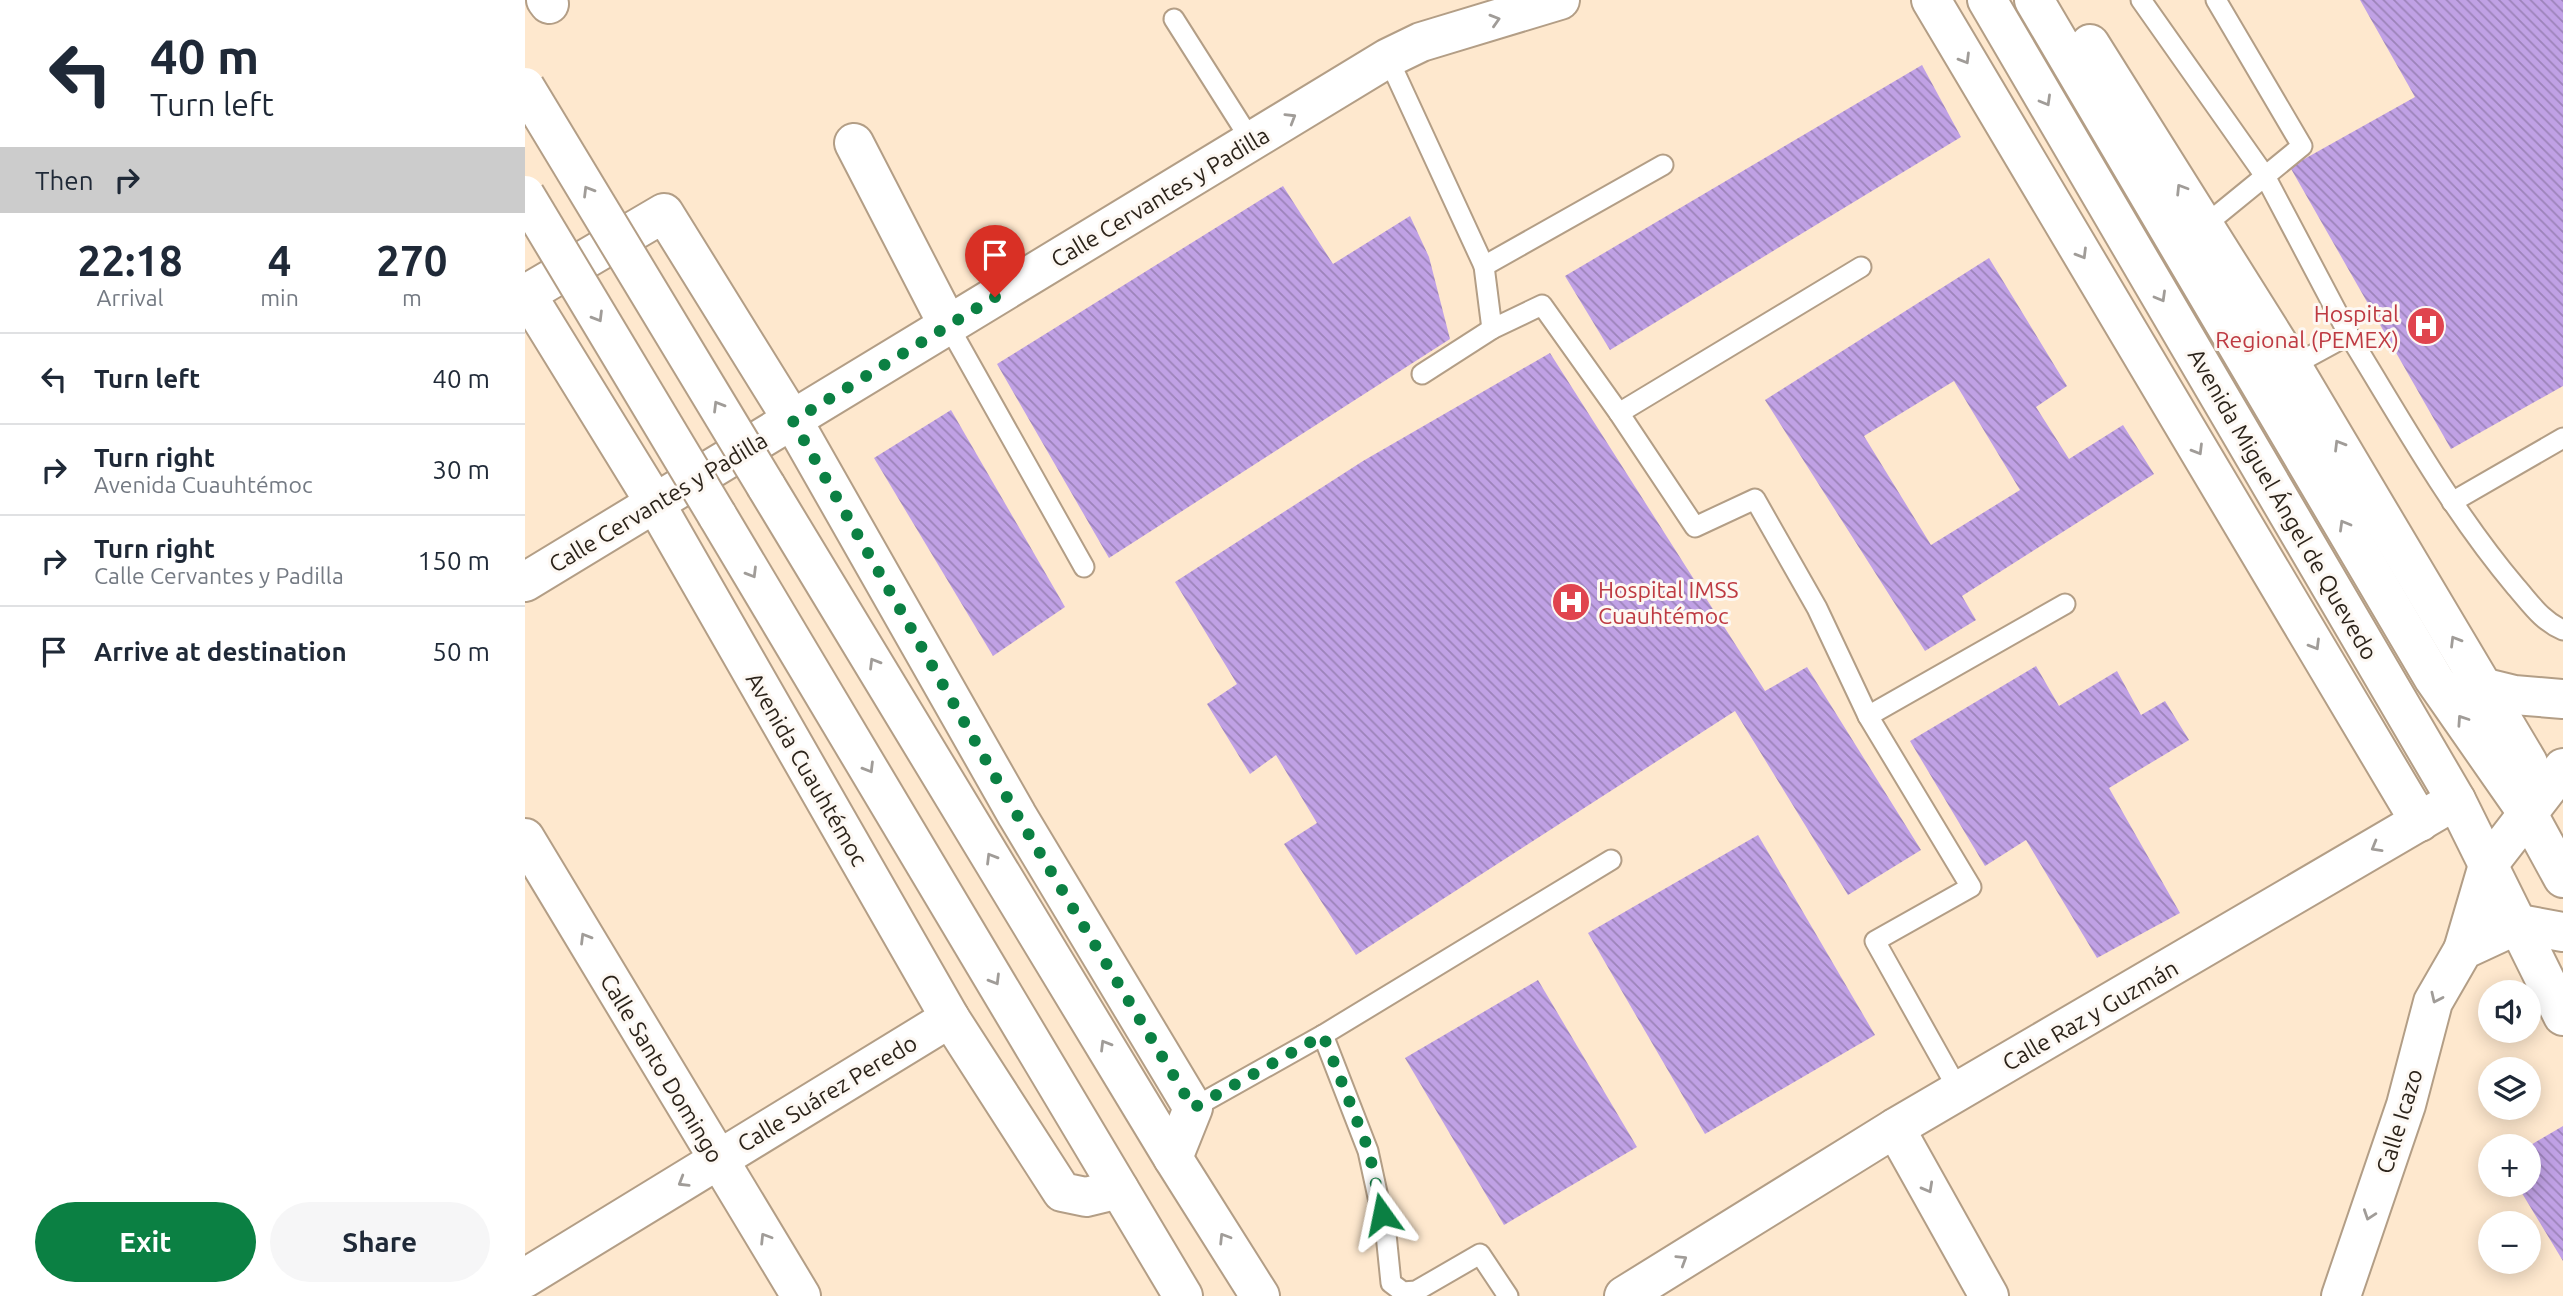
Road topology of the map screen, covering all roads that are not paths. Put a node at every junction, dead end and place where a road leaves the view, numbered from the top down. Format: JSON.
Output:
{"nodes":[{"id":1,"x":1560,"y":0,"type":"edge"},
{"id":2,"x":1931,"y":0,"type":"edge"},
{"id":3,"x":1987,"y":0,"type":"edge"},
{"id":4,"x":2034,"y":0,"type":"edge"},
{"id":5,"x":2062,"y":0,"type":"edge"},
{"id":6,"x":2141,"y":0,"type":"edge"},
{"id":7,"x":2216,"y":0,"type":"edge"},
{"id":8,"x":1174,"y":19,"type":"dead end"},
{"id":9,"x":1388,"y":58,"type":"junction"},
{"id":10,"x":525,"y":87,"type":"edge"},
{"id":11,"x":1252,"y":142,"type":"junction"},
{"id":12,"x":854,"y":143,"type":"dead end"},
{"id":13,"x":1663,"y":165,"type":"dead end"},
{"id":14,"x":2265,"y":176,"type":"junction"},
{"id":15,"x":525,"y":195,"type":"edge"},
{"id":16,"x":2204,"y":226,"type":"junction"},
{"id":17,"x":1484,"y":266,"type":"junction"},
{"id":18,"x":1861,"y":267,"type":"dead end"},
{"id":19,"x":525,"y":293,"type":"edge"},
{"id":20,"x":948,"y":325,"type":"junction"},
{"id":21,"x":1492,"y":329,"type":"junction"},
{"id":22,"x":2349,"y":335,"type":"junction"},
{"id":23,"x":2293,"y":366,"type":"junction"},
{"id":24,"x":1422,"y":374,"type":"dead end"},
{"id":25,"x":1619,"y":413,"type":"junction"},
{"id":26,"x":793,"y":421,"type":"junction"},
{"id":27,"x":2563,"y":438,"type":"edge"},
{"id":28,"x":2452,"y":502,"type":"junction"},
{"id":29,"x":655,"y":503,"type":"junction"},
{"id":30,"x":1084,"y":567,"type":"dead end"},
{"id":31,"x":525,"y":582,"type":"edge"},
{"id":32,"x":2065,"y":604,"type":"dead end"},
{"id":33,"x":2563,"y":630,"type":"edge"},
{"id":34,"x":2434,"y":679,"type":"junction"},
{"id":35,"x":2481,"y":685,"type":"junction"},
{"id":36,"x":2563,"y":699,"type":"edge"},
{"id":37,"x":1868,"y":716,"type":"junction"},
{"id":38,"x":2563,"y":745,"type":"edge"},
{"id":39,"x":2530,"y":769,"type":"edge"},
{"id":40,"x":2456,"y":800,"type":"junction"},
{"id":41,"x":2528,"y":814,"type":"junction"},
{"id":42,"x":2420,"y":822,"type":"junction"},
{"id":43,"x":525,"y":838,"type":"edge"},
{"id":44,"x":1611,"y":860,"type":"dead end"},
{"id":45,"x":2488,"y":864,"type":"junction"},
{"id":46,"x":2563,"y":878,"type":"edge"},
{"id":47,"x":2519,"y":924,"type":"junction"},
{"id":48,"x":2563,"y":932,"type":"edge"},
{"id":49,"x":2463,"y":950,"type":"junction"},
{"id":50,"x":2563,"y":1016,"type":"edge"},
{"id":51,"x":950,"y":1018,"type":"junction"},
{"id":52,"x":1323,"y":1035,"type":"junction"},
{"id":53,"x":1959,"y":1091,"type":"junction"},
{"id":54,"x":1193,"y":1108,"type":"junction"},
{"id":55,"x":1895,"y":1128,"type":"junction"},
{"id":56,"x":1173,"y":1158,"type":"junction"},
{"id":57,"x":717,"y":1161,"type":"junction"},
{"id":58,"x":1119,"y":1189,"type":"junction"},
{"id":59,"x":525,"y":1278,"type":"edge"},
{"id":60,"x":801,"y":1296,"type":"edge"},
{"id":61,"x":1183,"y":1296,"type":"edge"},
{"id":62,"x":1260,"y":1296,"type":"edge"},
{"id":63,"x":1508,"y":1296,"type":"edge"},
{"id":64,"x":1624,"y":1296,"type":"edge"},
{"id":65,"x":1989,"y":1296,"type":"edge"},
{"id":66,"x":2341,"y":1296,"type":"edge"}],
"edges":[{"from":9,"to":1,"type":"main road","name":"Calle Cervantes y Padilla","one_way":true},
{"from":2,"to":42,"type":"main road","one_way":true},
{"from":3,"to":40,"type":"main road","name":"Avenida Miguel Ángel de Quevedo","one_way":true},
{"from":34,"to":4,"type":"main road","name":"Avenida Miguel Ángel de Quevedo","one_way":true},
{"from":16,"to":5,"type":"main road","one_way":true},
{"from":6,"to":14,"type":"lane"},
{"from":7,"to":14,"type":"lane"},
{"from":8,"to":11,"type":"lane"},
{"from":11,"to":9,"type":"main road","name":"Calle Cervantes y Padilla","one_way":true},
{"from":9,"to":17,"type":"lane"},
{"from":56,"to":10,"type":"main road","one_way":true,"bridge":true},
{"from":11,"to":20,"type":"main road","name":"Calle Cervantes y Padilla"},
{"from":12,"to":20,"type":"main road"},
{"from":13,"to":17,"type":"lane"},
{"from":14,"to":16,"type":"lane"},
{"from":14,"to":22,"type":"lane"},
{"from":15,"to":58,"type":"main road","one_way":true,"bridge":true},
{"from":16,"to":23,"type":"main road"},
{"from":17,"to":21,"type":"lane"},
{"from":18,"to":25,"type":"lane"},
{"from":19,"to":26,"type":"main road","name":"Avenida Cuauhtémoc"},
{"from":19,"to":29,"type":"main road","name":"Avenida Cuauhtémoc"},
{"from":20,"to":26,"type":"main road","name":"Calle Cervantes y Padilla"},
{"from":20,"to":30,"type":"lane"},
{"from":21,"to":24,"type":"lane"},
{"from":21,"to":25,"type":"lane"},
{"from":22,"to":23,"type":"lane"},
{"from":22,"to":28,"type":"lane"},
{"from":35,"to":23,"type":"main road","one_way":true},
{"from":25,"to":37,"type":"lane"},
{"from":26,"to":29,"type":"main road","name":"Calle Cervantes y Padilla"},
{"from":26,"to":54,"type":"main road","name":"Avenida Cuauhtémoc"},
{"from":27,"to":28,"type":"lane"},
{"from":28,"to":33,"type":"lane"},
{"from":29,"to":31,"type":"main road","name":"Calle Cervantes y Padilla"},
{"from":29,"to":51,"type":"main road","name":"Avenida Cuauhtémoc"},
{"from":32,"to":37,"type":"lane"},
{"from":34,"to":35,"type":"main road"},
{"from":39,"to":34,"type":"main road","name":"Avenida Miguel Ángel de Quevedo","one_way":true},
{"from":35,"to":36,"type":"main road"},
{"from":35,"to":39,"type":"main road"},
{"from":37,"to":53,"type":"lane"},
{"from":38,"to":39,"type":"main road","name":"Calle Raz y Guzmán"},
{"from":39,"to":40,"type":"main road","name":"Calle Raz y Guzmán"},
{"from":39,"to":41,"type":"main road","name":"Avenida Miguel Ángel de Quevedo"},
{"from":39,"to":41,"type":"main road","name":"Calle Raz y Guzmán"},
{"from":40,"to":42,"type":"main road","name":"Calle Raz y Guzmán"},
{"from":40,"to":45,"type":"main road","name":"Avenida Miguel Ángel de Quevedo"},
{"from":41,"to":45,"type":"main road","name":"Calle Raz y Guzmán"},
{"from":41,"to":46,"type":"main road","name":"Avenida Miguel Ángel de Quevedo"},
{"from":42,"to":53,"type":"main road","name":"Calle Raz y Guzmán","one_way":true},
{"from":57,"to":43,"type":"main road","name":"Calle Santo Domingo","one_way":true},
{"from":44,"to":52,"type":"lane"},
{"from":45,"to":47,"type":"main road","name":"Avenida Miguel Ángel de Quevedo"},
{"from":45,"to":49,"type":"main road","name":"Calle Icazo"},
{"from":47,"to":48,"type":"main road"},
{"from":47,"to":49,"type":"main road"},
{"from":47,"to":50,"type":"main road","name":"Avenida Miguel Ángel de Quevedo"},
{"from":49,"to":66,"type":"main road","name":"Calle Icazo","one_way":true},
{"from":51,"to":57,"type":"main road","name":"Calle Suárez Peredo"},
{"from":51,"to":58,"type":"main road","name":"Avenida Cuauhtémoc"},
{"from":52,"to":54,"type":"lane"},
{"from":52,"to":63,"type":"lane"},
{"from":53,"to":55,"type":"main road","name":"Calle Raz y Guzmán"},
{"from":54,"to":56,"type":"main road"},
{"from":64,"to":55,"type":"main road","name":"Calle Raz y Guzmán","one_way":true},
{"from":55,"to":65,"type":"main road","one_way":true},
{"from":62,"to":56,"type":"main road","one_way":true},
{"from":57,"to":59,"type":"main road","name":"Calle Suárez Peredo","one_way":true},
{"from":60,"to":57,"type":"main road","name":"Calle Santo Domingo","one_way":true},
{"from":58,"to":61,"type":"main road"}]}
